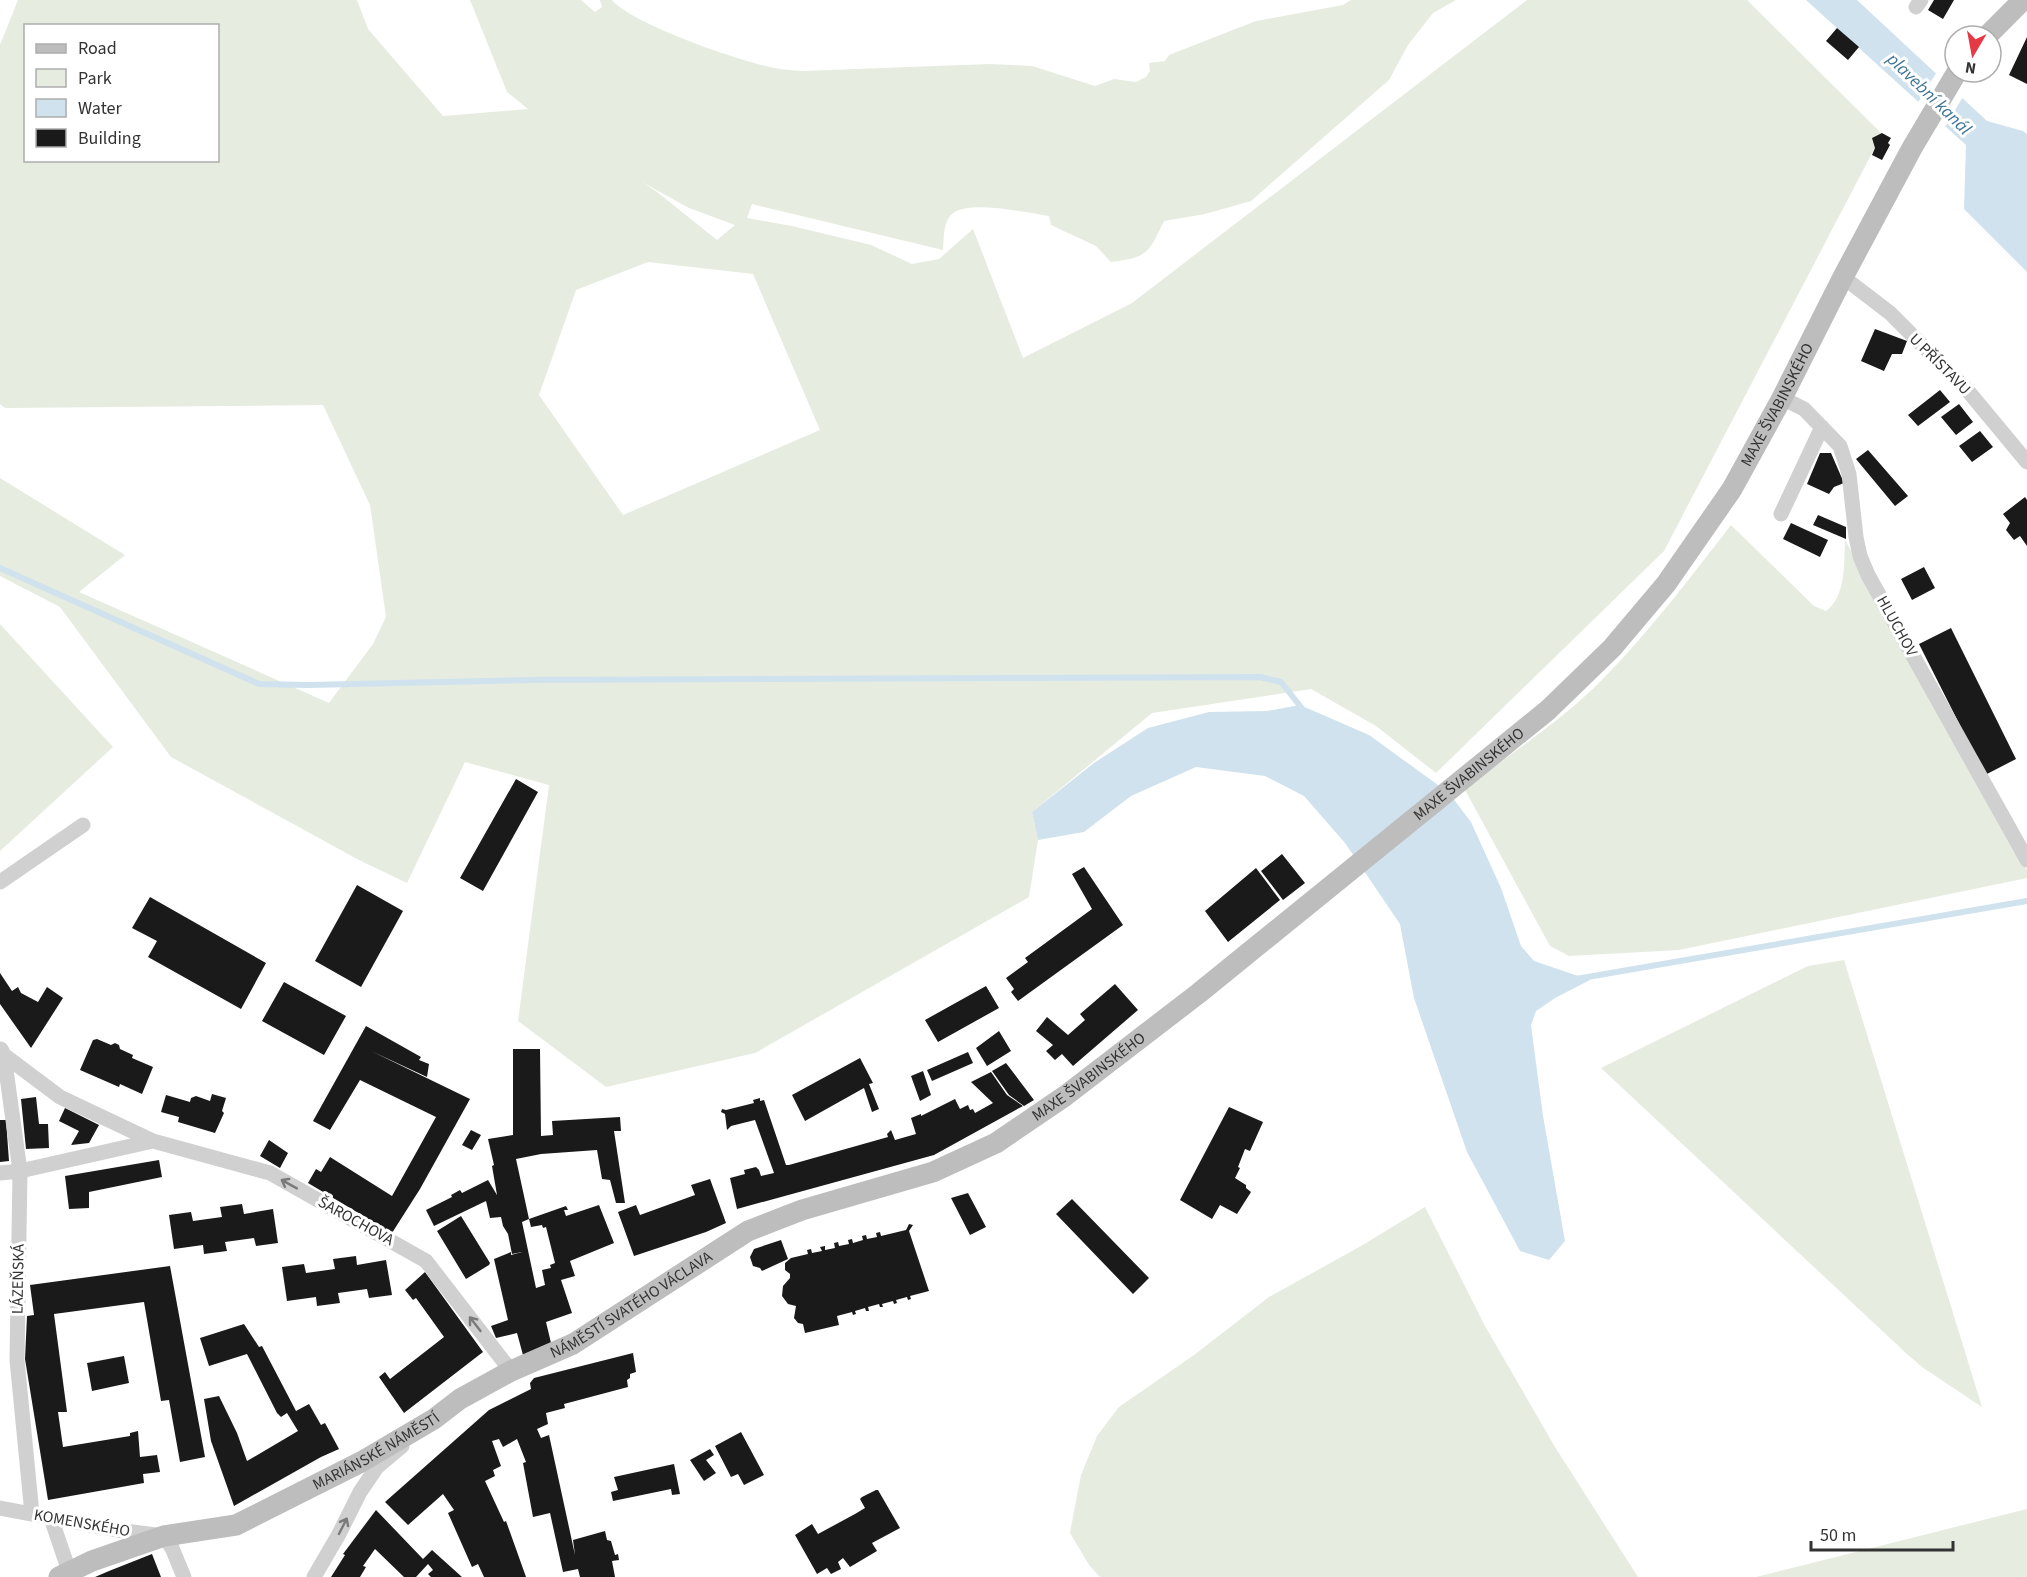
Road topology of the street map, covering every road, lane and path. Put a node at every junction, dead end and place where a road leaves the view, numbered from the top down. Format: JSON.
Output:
{"nodes":[{"id":1,"x":2023,"y":0,"type":"edge"},
{"id":2,"x":1999,"y":24,"type":"edge"},
{"id":3,"x":1950,"y":84,"type":"edge"},
{"id":4,"x":1843,"y":277,"type":"junction"},
{"id":5,"x":1782,"y":398,"type":"junction"},
{"id":6,"x":1822,"y":427,"type":"junction"},
{"id":7,"x":2027,"y":462,"type":"edge"},
{"id":8,"x":1781,"y":514,"type":"dead end"},
{"id":9,"x":83,"y":825,"type":"dead end"},
{"id":10,"x":2027,"y":860,"type":"edge"},
{"id":11,"x":0,"y":882,"type":"edge"},
{"id":12,"x":2,"y":1050,"type":"edge"},
{"id":13,"x":4,"y":1094,"type":"edge"},
{"id":14,"x":153,"y":1141,"type":"junction"},
{"id":15,"x":20,"y":1171,"type":"junction"},
{"id":16,"x":0,"y":1173,"type":"edge"},
{"id":17,"x":748,"y":1231,"type":"joint"},
{"id":18,"x":511,"y":1371,"type":"junction"},
{"id":19,"x":434,"y":1419,"type":"junction"},
{"id":20,"x":0,"y":1508,"type":"edge"},
{"id":21,"x":32,"y":1514,"type":"junction"},
{"id":22,"x":51,"y":1518,"type":"junction"},
{"id":23,"x":155,"y":1538,"type":"junction"},
{"id":24,"x":64,"y":1574,"type":"edge"},
{"id":25,"x":184,"y":1577,"type":"edge"},
{"id":26,"x":314,"y":1577,"type":"edge"}],
"edges":[{"from":1,"to":2,"type":"main road"},
{"from":3,"to":4,"type":"main road","name":"MAXE ŠVABINSKÉHO"},
{"from":4,"to":5,"type":"main road","name":"MAXE ŠVABINSKÉHO"},
{"from":4,"to":7,"type":"street","name":"U PŘÍSTAVU"},
{"from":5,"to":6,"type":"street","name":"HLUCHOV"},
{"from":5,"to":17,"type":"main road","name":"MAXE ŠVABINSKÉHO"},
{"from":6,"to":8,"type":"street"},
{"from":6,"to":10,"type":"street","name":"HLUCHOV"},
{"from":9,"to":11,"type":"street"},
{"from":12,"to":13,"type":"street","name":"LÁZEŇSKÁ"},
{"from":12,"to":14,"type":"street","name":"ŠAROCHOVA"},
{"from":13,"to":15,"type":"street","name":"LÁZEŇSKÁ"},
{"from":14,"to":15,"type":"street","name":"ŠAROCHOVA"},
{"from":18,"to":14,"type":"street","name":"ŠAROCHOVA","one_way":true},
{"from":15,"to":16,"type":"street","name":"ŠAROCHOVA"},
{"from":15,"to":21,"type":"street","name":"LÁZEŇSKÁ"},
{"from":17,"to":18,"type":"main road","name":"NÁMĚSTÍ SVATÉHO VÁCLAVA"},
{"from":18,"to":19,"type":"main road"},
{"from":19,"to":23,"type":"main road","name":"MARIÁNSKÉ NÁMĚSTÍ"},
{"from":26,"to":19,"type":"street","name":"MARIÁNSKÉ NÁMĚSTÍ","one_way":true},
{"from":20,"to":21,"type":"street","name":"KOMENSKÉHO"},
{"from":21,"to":22,"type":"street","name":"KOMENSKÉHO"},
{"from":22,"to":23,"type":"street","name":"KOMENSKÉHO"},
{"from":22,"to":24,"type":"street"},
{"from":23,"to":24,"type":"main road","name":"MARIÁNSKÉ NÁMĚSTÍ"},
{"from":23,"to":25,"type":"street"}]}
